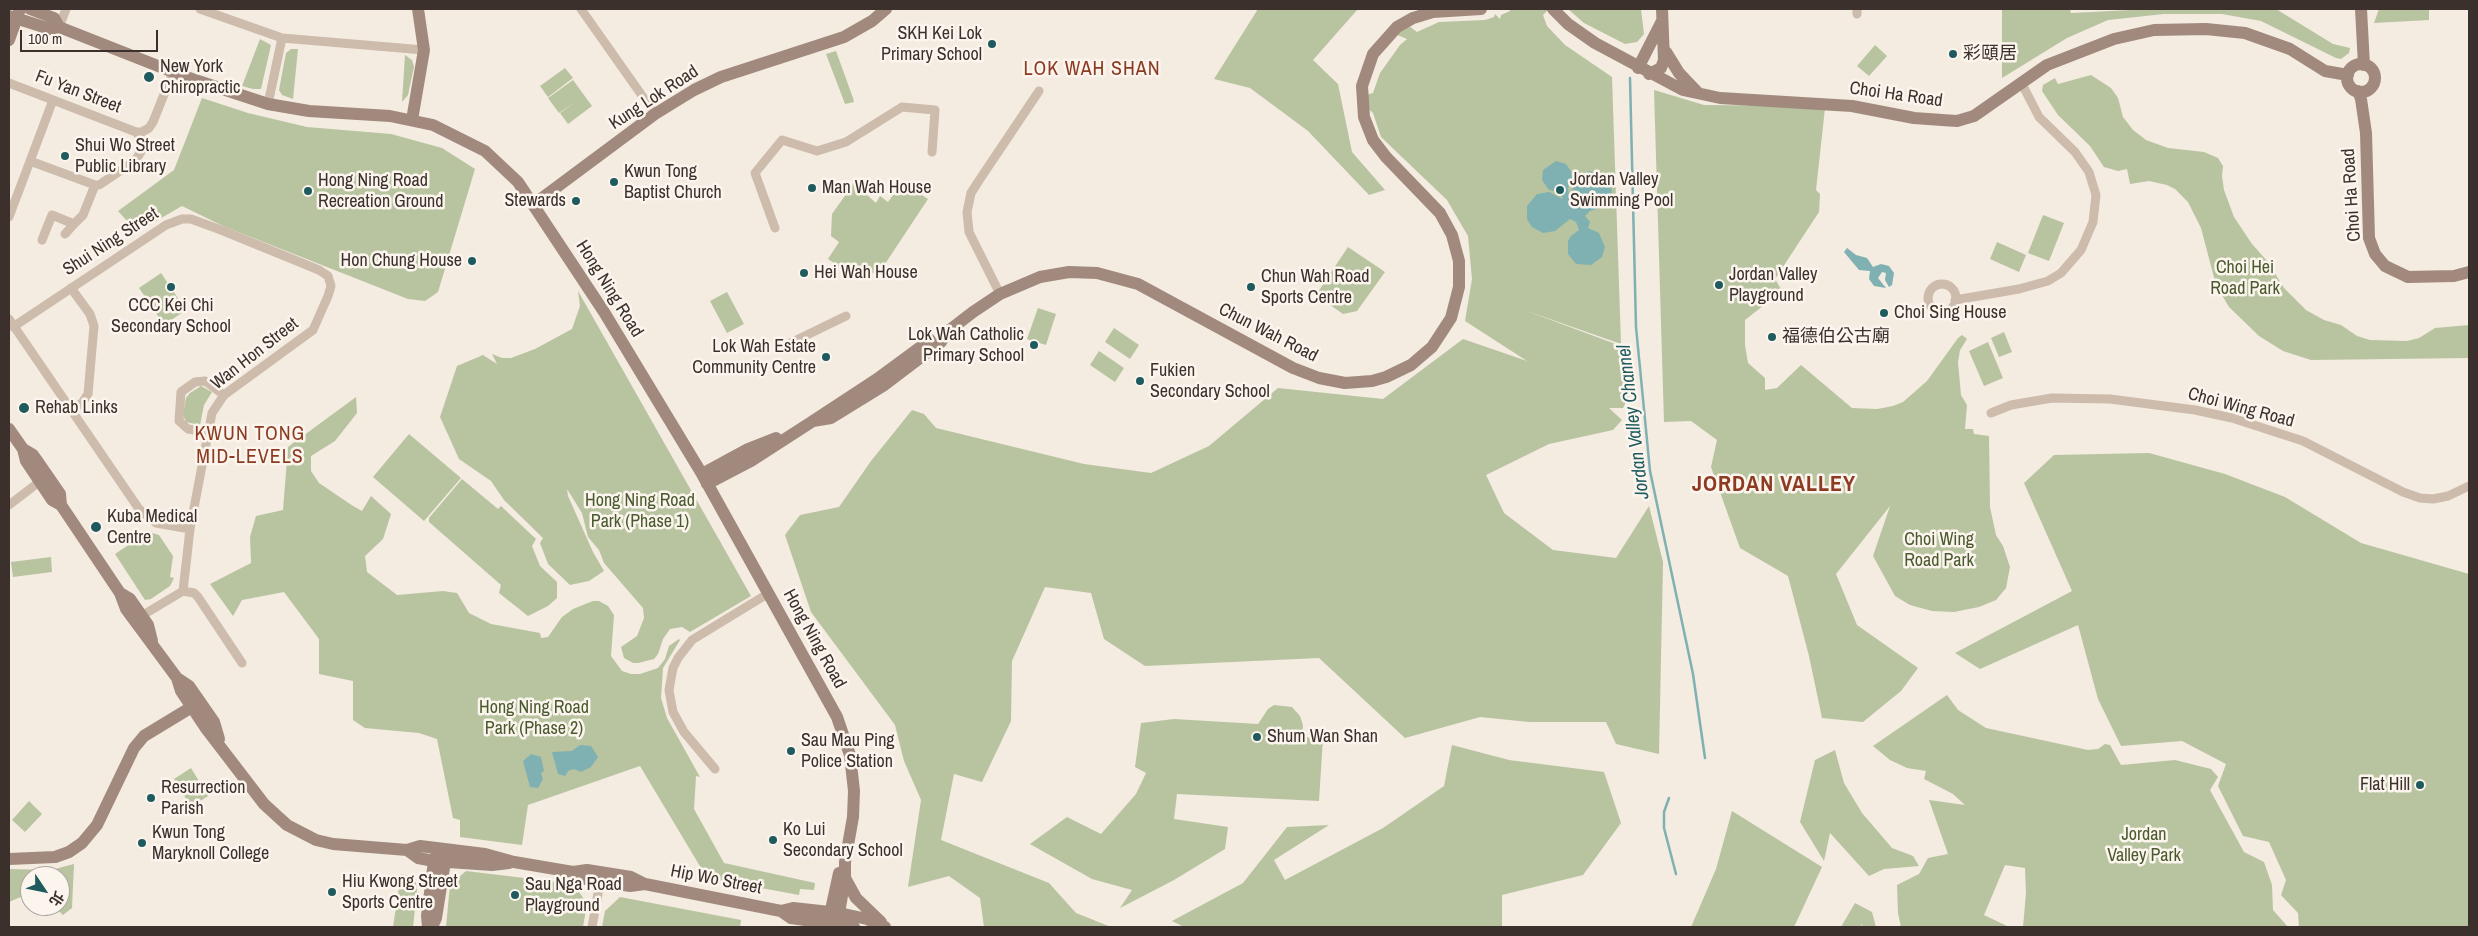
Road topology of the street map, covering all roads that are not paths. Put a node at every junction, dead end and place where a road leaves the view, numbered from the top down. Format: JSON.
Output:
{"nodes":[{"id":1,"x":30,"y":9,"type":"edge"},
{"id":2,"x":66,"y":9,"type":"edge"},
{"id":3,"x":200,"y":9,"type":"edge"},
{"id":4,"x":418,"y":9,"type":"edge"},
{"id":5,"x":581,"y":9,"type":"edge"},
{"id":6,"x":886,"y":9,"type":"edge"},
{"id":7,"x":1480,"y":9,"type":"edge"},
{"id":8,"x":1553,"y":9,"type":"edge"},
{"id":9,"x":2361,"y":9,"type":"edge"},
{"id":10,"x":15,"y":15,"type":"edge"},
{"id":11,"x":1662,"y":15,"type":"edge"},
{"id":12,"x":59,"y":27,"type":"junction"},
{"id":13,"x":282,"y":38,"type":"junction"},
{"id":14,"x":9,"y":40,"type":"edge"},
{"id":15,"x":424,"y":50,"type":"junction"},
{"id":16,"x":1666,"y":52,"type":"junction"},
{"id":17,"x":2364,"y":65,"type":"junction"},
{"id":18,"x":1643,"y":71,"type":"junction"},
{"id":19,"x":173,"y":72,"type":"junction"},
{"id":20,"x":2348,"y":75,"type":"junction"},
{"id":21,"x":9,"y":82,"type":"edge"},
{"id":22,"x":2022,"y":84,"type":"junction"},
{"id":23,"x":1039,"y":91,"type":"dead end"},
{"id":24,"x":2358,"y":91,"type":"junction"},
{"id":25,"x":1702,"y":96,"type":"junction"},
{"id":26,"x":53,"y":100,"type":"junction"},
{"id":27,"x":268,"y":104,"type":"junction"},
{"id":28,"x":655,"y":114,"type":"junction"},
{"id":29,"x":412,"y":120,"type":"junction"},
{"id":30,"x":136,"y":132,"type":"junction"},
{"id":31,"x":932,"y":152,"type":"dead end"},
{"id":32,"x":30,"y":161,"type":"junction"},
{"id":33,"x":94,"y":185,"type":"junction"},
{"id":34,"x":534,"y":204,"type":"junction"},
{"id":35,"x":9,"y":217,"type":"edge"},
{"id":36,"x":74,"y":224,"type":"junction"},
{"id":37,"x":774,"y":228,"type":"dead end"},
{"id":38,"x":65,"y":234,"type":"dead end"},
{"id":39,"x":42,"y":240,"type":"dead end"},
{"id":40,"x":319,"y":270,"type":"joint"},
{"id":41,"x":2469,"y":272,"type":"edge"},
{"id":42,"x":71,"y":288,"type":"junction"},
{"id":43,"x":1000,"y":294,"type":"junction"},
{"id":44,"x":1955,"y":300,"type":"dead end"},
{"id":45,"x":846,"y":316,"type":"dead end"},
{"id":46,"x":11,"y":323,"type":"edge"},
{"id":47,"x":778,"y":349,"type":"dead end"},
{"id":48,"x":224,"y":395,"type":"junction"},
{"id":49,"x":73,"y":409,"type":"junction"},
{"id":50,"x":1991,"y":413,"type":"dead end"},
{"id":51,"x":9,"y":429,"type":"edge"},
{"id":52,"x":207,"y":432,"type":"junction"},
{"id":53,"x":44,"y":479,"type":"junction"},
{"id":54,"x":705,"y":479,"type":"junction"},
{"id":55,"x":2468,"y":489,"type":"edge"},
{"id":56,"x":9,"y":506,"type":"edge"},
{"id":57,"x":190,"y":529,"type":"junction"},
{"id":58,"x":183,"y":591,"type":"junction"},
{"id":59,"x":769,"y":593,"type":"junction"},
{"id":60,"x":138,"y":619,"type":"junction"},
{"id":61,"x":242,"y":663,"type":"dead end"},
{"id":62,"x":196,"y":705,"type":"junction"},
{"id":63,"x":715,"y":769,"type":"dead end"},
{"id":64,"x":441,"y":855,"type":"junction"},
{"id":65,"x":9,"y":859,"type":"edge"},
{"id":66,"x":845,"y":862,"type":"junction"},
{"id":67,"x":601,"y":877,"type":"junction"},
{"id":68,"x":845,"y":878,"type":"junction"},
{"id":69,"x":834,"y":918,"type":"junction"},
{"id":70,"x":430,"y":927,"type":"edge"},
{"id":71,"x":592,"y":927,"type":"edge"},
{"id":72,"x":854,"y":927,"type":"edge"},
{"id":73,"x":885,"y":927,"type":"edge"}],
"edges":[{"from":1,"to":12,"type":"main road","name":"Hong Ning Road"},
{"from":2,"to":12,"type":"street"},
{"from":3,"to":13,"type":"street"},
{"from":4,"to":15,"type":"main road"},
{"from":5,"to":28,"type":"street"},
{"from":6,"to":28,"type":"main road","name":"Kung Lok Road"},
{"from":7,"to":43,"type":"main road","name":"Chun Wah Road"},
{"from":8,"to":18,"type":"main road","name":"Choi Ha Road"},
{"from":9,"to":17,"type":"main road"},
{"from":10,"to":12,"type":"main road","name":"Hong Ning Road"},
{"from":10,"to":14,"type":"main road"},
{"from":11,"to":16,"type":"main road"},
{"from":11,"to":18,"type":"main road"},
{"from":12,"to":19,"type":"main road","name":"Hong Ning Road"},
{"from":13,"to":15,"type":"street"},
{"from":13,"to":27,"type":"street"},
{"from":15,"to":29,"type":"main road"},
{"from":16,"to":18,"type":"main road"},
{"from":16,"to":25,"type":"main road"},
{"from":17,"to":20,"type":"main road"},
{"from":17,"to":24,"type":"main road"},
{"from":18,"to":25,"type":"main road","name":"Choi Ha Road"},
{"from":19,"to":27,"type":"main road","name":"Hong Ning Road"},
{"from":19,"to":30,"type":"street"},
{"from":20,"to":22,"type":"main road","name":"Choi Ha Road"},
{"from":20,"to":24,"type":"main road","name":"Choi Ha Road"},
{"from":21,"to":26,"type":"street","name":"Fu Yan Street"},
{"from":22,"to":25,"type":"main road","name":"Choi Ha Road"},
{"from":22,"to":44,"type":"street"},
{"from":23,"to":43,"type":"street"},
{"from":24,"to":41,"type":"main road","name":"Choi Ha Road"},
{"from":26,"to":30,"type":"street","name":"Fu Yan Street"},
{"from":26,"to":32,"type":"street"},
{"from":27,"to":29,"type":"main road","name":"Hong Ning Road"},
{"from":28,"to":34,"type":"main road","name":"Kung Lok Road"},
{"from":29,"to":34,"type":"main road","name":"Hong Ning Road"},
{"from":30,"to":33,"type":"street"},
{"from":31,"to":37,"type":"street"},
{"from":32,"to":33,"type":"street"},
{"from":32,"to":35,"type":"street"},
{"from":33,"to":36,"type":"street"},
{"from":34,"to":54,"type":"main road","name":"Hong Ning Road"},
{"from":36,"to":38,"type":"street"},
{"from":36,"to":39,"type":"street"},
{"from":40,"to":42,"type":"street","name":"Shui Ning Street"},
{"from":40,"to":48,"type":"street","name":"Wan Hon Street"},
{"from":42,"to":46,"type":"street","name":"Shui Ning Street"},
{"from":42,"to":49,"type":"street"},
{"from":43,"to":54,"type":"main road","name":"Chun Wah Road"},
{"from":45,"to":47,"type":"street"},
{"from":46,"to":49,"type":"street"},
{"from":48,"to":52,"type":"street","name":"Wan Hon Street"},
{"from":48,"to":52,"type":"street"},
{"from":49,"to":57,"type":"street"},
{"from":50,"to":55,"type":"street","name":"Choi Wing Road"},
{"from":51,"to":53,"type":"main road","name":"Hip Wo Street"},
{"from":52,"to":57,"type":"street","name":"Wan Hon Street"},
{"from":53,"to":56,"type":"street"},
{"from":53,"to":60,"type":"main road","name":"Hip Wo Street"},
{"from":54,"to":59,"type":"main road","name":"Hong Ning Road"},
{"from":57,"to":58,"type":"street","name":"Wan Hon Street"},
{"from":58,"to":60,"type":"street"},
{"from":58,"to":61,"type":"street"},
{"from":59,"to":63,"type":"street"},
{"from":59,"to":66,"type":"main road","name":"Hong Ning Road"},
{"from":60,"to":62,"type":"main road","name":"Hip Wo Street"},
{"from":62,"to":64,"type":"main road","name":"Hip Wo Street"},
{"from":62,"to":65,"type":"main road"},
{"from":64,"to":67,"type":"main road","name":"Hip Wo Street"},
{"from":64,"to":70,"type":"main road"},
{"from":66,"to":68,"type":"main road","name":"Hong Ning Road"},
{"from":66,"to":69,"type":"main road","name":"Hong Ning Road"},
{"from":67,"to":69,"type":"main road","name":"Hip Wo Street"},
{"from":67,"to":71,"type":"street"},
{"from":68,"to":69,"type":"main road","name":"Hong Ning Road"},
{"from":68,"to":73,"type":"main road"},
{"from":69,"to":72,"type":"main road","name":"Hip Wo Street"},
{"from":69,"to":73,"type":"main road","name":"Hip Wo Street"}]}
